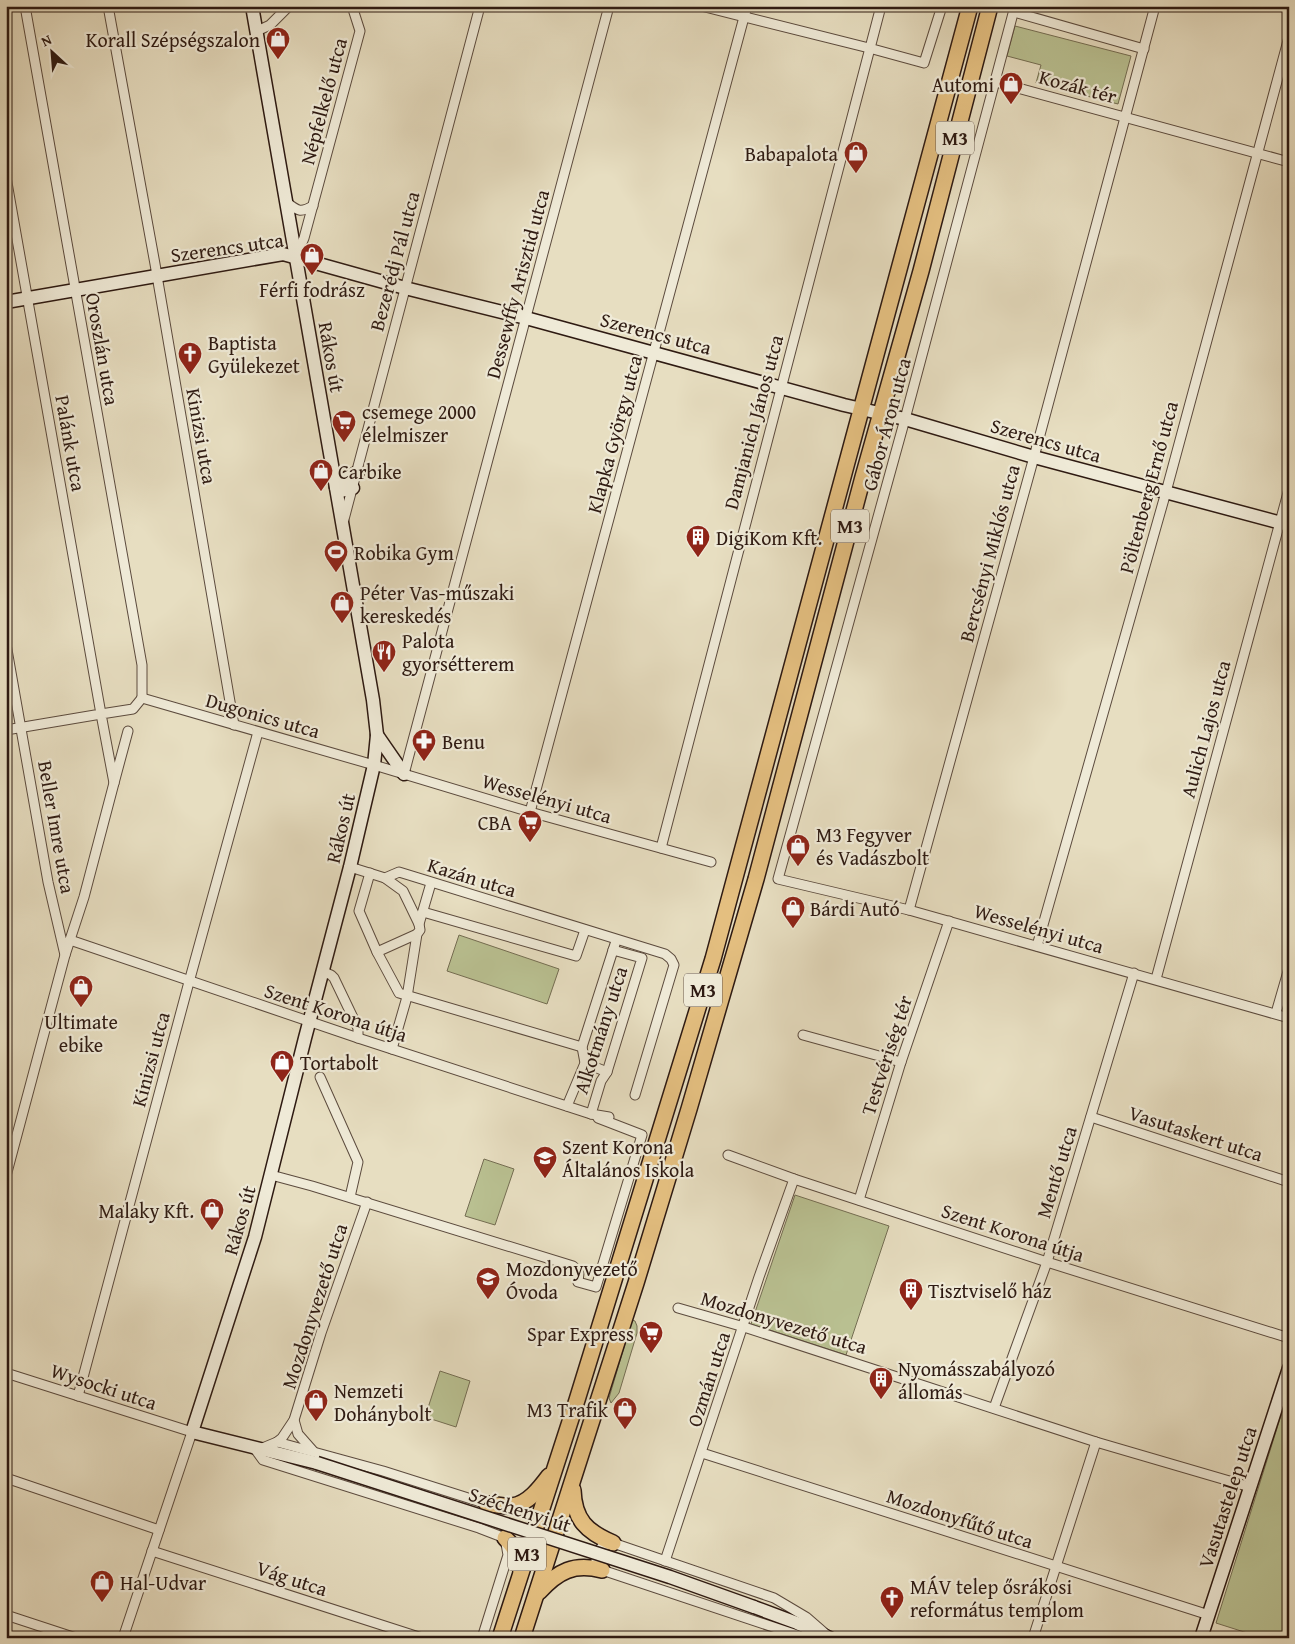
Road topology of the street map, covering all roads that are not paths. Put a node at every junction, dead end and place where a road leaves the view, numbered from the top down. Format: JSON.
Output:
{"nodes":[{"id":1,"x":25,"y":6,"type":"edge"},
{"id":2,"x":108,"y":6,"type":"edge"},
{"id":3,"x":252,"y":6,"type":"edge"},
{"id":4,"x":289,"y":6,"type":"edge"},
{"id":5,"x":352,"y":6,"type":"edge"},
{"id":6,"x":480,"y":6,"type":"edge"},
{"id":7,"x":609,"y":6,"type":"edge"},
{"id":8,"x":702,"y":6,"type":"edge"},
{"id":9,"x":747,"y":6,"type":"edge"},
{"id":10,"x":881,"y":6,"type":"edge"},
{"id":11,"x":942,"y":6,"type":"edge"},
{"id":12,"x":970,"y":6,"type":"edge"},
{"id":13,"x":990,"y":6,"type":"edge"},
{"id":14,"x":1155,"y":6,"type":"edge"},
{"id":15,"x":1014,"y":9,"type":"edge"},
{"id":16,"x":744,"y":18,"type":"junction"},
{"id":17,"x":257,"y":31,"type":"junction"},
{"id":18,"x":1289,"y":37,"type":"edge"},
{"id":19,"x":869,"y":48,"type":"junction"},
{"id":20,"x":1144,"y":49,"type":"junction"},
{"id":21,"x":996,"y":82,"type":"junction"},
{"id":22,"x":1126,"y":118,"type":"junction"},
{"id":23,"x":1257,"y":153,"type":"junction"},
{"id":24,"x":1289,"y":162,"type":"edge"},
{"id":25,"x":6,"y":178,"type":"edge"},
{"id":26,"x":286,"y":202,"type":"junction"},
{"id":27,"x":313,"y":206,"type":"junction"},
{"id":28,"x":296,"y":257,"type":"junction"},
{"id":29,"x":157,"y":276,"type":"junction"},
{"id":30,"x":405,"y":288,"type":"junction"},
{"id":31,"x":75,"y":290,"type":"junction"},
{"id":32,"x":28,"y":298,"type":"junction"},
{"id":33,"x":6,"y":302,"type":"edge"},
{"id":34,"x":526,"y":318,"type":"junction"},
{"id":35,"x":654,"y":352,"type":"junction"},
{"id":36,"x":780,"y":387,"type":"junction"},
{"id":37,"x":860,"y":408,"type":"junction"},
{"id":38,"x":882,"y":412,"type":"junction"},
{"id":39,"x":905,"y":419,"type":"junction"},
{"id":40,"x":1034,"y":457,"type":"junction"},
{"id":41,"x":332,"y":467,"type":"junction"},
{"id":42,"x":356,"y":473,"type":"junction"},
{"id":43,"x":336,"y":487,"type":"junction"},
{"id":44,"x":353,"y":488,"type":"junction"},
{"id":45,"x":1289,"y":489,"type":"edge"},
{"id":46,"x":1166,"y":492,"type":"junction"},
{"id":47,"x":1284,"y":523,"type":"edge"},
{"id":48,"x":342,"y":525,"type":"junction"},
{"id":49,"x":6,"y":644,"type":"edge"},
{"id":50,"x":142,"y":698,"type":"junction"},
{"id":51,"x":101,"y":714,"type":"junction"},
{"id":52,"x":234,"y":725,"type":"junction"},
{"id":53,"x":21,"y":727,"type":"junction"},
{"id":54,"x":6,"y":730,"type":"edge"},
{"id":55,"x":128,"y":731,"type":"dead end"},
{"id":56,"x":258,"y":732,"type":"junction"},
{"id":57,"x":377,"y":735,"type":"junction"},
{"id":58,"x":374,"y":765,"type":"junction"},
{"id":59,"x":404,"y":774,"type":"junction"},
{"id":60,"x":114,"y":784,"type":"junction"},
{"id":61,"x":530,"y":812,"type":"junction"},
{"id":62,"x":661,"y":848,"type":"junction"},
{"id":63,"x":711,"y":862,"type":"dead end"},
{"id":64,"x":350,"y":867,"type":"junction"},
{"id":65,"x":370,"y":873,"type":"junction"},
{"id":66,"x":385,"y":878,"type":"junction"},
{"id":67,"x":778,"y":879,"type":"joint"},
{"id":68,"x":431,"y":883,"type":"junction"},
{"id":69,"x":909,"y":910,"type":"junction"},
{"id":70,"x":423,"y":912,"type":"junction"},
{"id":71,"x":949,"y":921,"type":"junction"},
{"id":72,"x":419,"y":924,"type":"junction"},
{"id":73,"x":585,"y":930,"type":"junction"},
{"id":74,"x":416,"y":934,"type":"junction"},
{"id":75,"x":616,"y":939,"type":"junction"},
{"id":76,"x":70,"y":940,"type":"junction"},
{"id":77,"x":1037,"y":946,"type":"junction"},
{"id":78,"x":613,"y":950,"type":"junction"},
{"id":79,"x":377,"y":952,"type":"junction"},
{"id":80,"x":65,"y":955,"type":"junction"},
{"id":81,"x":1289,"y":968,"type":"edge"},
{"id":82,"x":322,"y":972,"type":"junction"},
{"id":83,"x":1134,"y":973,"type":"junction"},
{"id":84,"x":1156,"y":979,"type":"junction"},
{"id":85,"x":189,"y":982,"type":"junction"},
{"id":86,"x":407,"y":997,"type":"junction"},
{"id":87,"x":1276,"y":1013,"type":"junction"},
{"id":88,"x":1289,"y":1018,"type":"edge"},
{"id":89,"x":309,"y":1021,"type":"junction"},
{"id":90,"x":803,"y":1035,"type":"dead end"},
{"id":91,"x":358,"y":1038,"type":"junction"},
{"id":92,"x":582,"y":1047,"type":"junction"},
{"id":93,"x":392,"y":1049,"type":"junction"},
{"id":94,"x":901,"y":1062,"type":"junction"},
{"id":95,"x":585,"y":1063,"type":"junction"},
{"id":96,"x":607,"y":1072,"type":"junction"},
{"id":97,"x":320,"y":1077,"type":"dead end"},
{"id":98,"x":635,"y":1096,"type":"dead end"},
{"id":99,"x":567,"y":1106,"type":"junction"},
{"id":100,"x":591,"y":1114,"type":"junction"},
{"id":101,"x":1091,"y":1117,"type":"junction"},
{"id":102,"x":728,"y":1155,"type":"dead end"},
{"id":103,"x":271,"y":1175,"type":"junction"},
{"id":104,"x":6,"y":1176,"type":"edge"},
{"id":105,"x":794,"y":1179,"type":"junction"},
{"id":106,"x":1289,"y":1182,"type":"edge"},
{"id":107,"x":350,"y":1197,"type":"junction"},
{"id":108,"x":859,"y":1200,"type":"junction"},
{"id":109,"x":367,"y":1202,"type":"junction"},
{"id":110,"x":1047,"y":1262,"type":"junction"},
{"id":111,"x":578,"y":1282,"type":"joint"},
{"id":112,"x":678,"y":1308,"type":"dead end"},
{"id":113,"x":744,"y":1327,"type":"junction"},
{"id":114,"x":1289,"y":1338,"type":"edge"},
{"id":115,"x":1289,"y":1368,"type":"edge"},
{"id":116,"x":6,"y":1373,"type":"edge"},
{"id":117,"x":78,"y":1396,"type":"junction"},
{"id":118,"x":994,"y":1408,"type":"junction"},
{"id":119,"x":294,"y":1420,"type":"junction"},
{"id":120,"x":192,"y":1432,"type":"junction"},
{"id":121,"x":277,"y":1442,"type":"junction"},
{"id":122,"x":1096,"y":1442,"type":"junction"},
{"id":123,"x":257,"y":1449,"type":"junction"},
{"id":124,"x":702,"y":1453,"type":"junction"},
{"id":125,"x":315,"y":1457,"type":"junction"},
{"id":126,"x":554,"y":1471,"type":"junction"},
{"id":127,"x":6,"y":1478,"type":"edge"},
{"id":128,"x":572,"y":1484,"type":"junction"},
{"id":129,"x":1250,"y":1487,"type":"junction"},
{"id":130,"x":487,"y":1504,"type":"junction"},
{"id":131,"x":479,"y":1528,"type":"junction"},
{"id":132,"x":159,"y":1530,"type":"junction"},
{"id":133,"x":505,"y":1538,"type":"junction"},
{"id":134,"x":613,"y":1543,"type":"junction"},
{"id":135,"x":152,"y":1551,"type":"junction"},
{"id":136,"x":665,"y":1561,"type":"junction"},
{"id":137,"x":1056,"y":1567,"type":"junction"},
{"id":138,"x":602,"y":1570,"type":"junction"},
{"id":139,"x":521,"y":1574,"type":"junction"},
{"id":140,"x":538,"y":1593,"type":"junction"},
{"id":141,"x":1208,"y":1615,"type":"junction"},
{"id":142,"x":6,"y":1616,"type":"edge"},
{"id":143,"x":830,"y":1637,"type":"edge"},
{"id":144,"x":76,"y":1638,"type":"edge"},
{"id":145,"x":123,"y":1638,"type":"edge"},
{"id":146,"x":422,"y":1638,"type":"edge"},
{"id":147,"x":482,"y":1638,"type":"edge"},
{"id":148,"x":500,"y":1638,"type":"edge"},
{"id":149,"x":522,"y":1638,"type":"edge"},
{"id":150,"x":1034,"y":1638,"type":"edge"},
{"id":151,"x":1201,"y":1638,"type":"edge"}],
"edges":[{"from":1,"to":31,"type":"street","name":"Oroszlán utca"},
{"from":2,"to":29,"type":"street","name":"Kinizsi utca"},
{"from":3,"to":17,"type":"street","name":"Rákos út"},
{"from":4,"to":17,"type":"street"},
{"from":5,"to":27,"type":"street","name":"Népfelkelő utca"},
{"from":6,"to":30,"type":"street","name":"Bezerédj Pál utca"},
{"from":7,"to":34,"type":"street","name":"Dessewffy Arisztid utca"},
{"from":8,"to":16,"type":"street"},
{"from":9,"to":16,"type":"street","name":"Klapka György utca"},
{"from":10,"to":19,"type":"street","name":"Damjanich János utca"},
{"from":11,"to":19,"type":"street"},
{"from":12,"to":37,"type":"main road","number":"M3"},
{"from":13,"to":38,"type":"main road","number":"M3"},
{"from":14,"to":20,"type":"street"},
{"from":15,"to":20,"type":"street"},
{"from":15,"to":21,"type":"street","name":"Gábor Áron utca"},
{"from":16,"to":19,"type":"street"},
{"from":16,"to":35,"type":"street","name":"Klapka György utca"},
{"from":17,"to":26,"type":"street","name":"Rákos út"},
{"from":18,"to":23,"type":"street","name":"Pöltenberg Ernő utca"},
{"from":19,"to":36,"type":"street","name":"Damjanich János utca"},
{"from":20,"to":22,"type":"street","name":"Kozák tér"},
{"from":21,"to":22,"type":"street","name":"Kozák tér"},
{"from":21,"to":39,"type":"street","name":"Gábor Áron utca"},
{"from":22,"to":23,"type":"street"},
{"from":22,"to":40,"type":"street","name":"Bercsényi Miklós utca"},
{"from":23,"to":24,"type":"street"},
{"from":23,"to":46,"type":"street","name":"Pöltenberg Ernő utca"},
{"from":25,"to":32,"type":"street","name":"Palánk utca"},
{"from":26,"to":27,"type":"street"},
{"from":26,"to":28,"type":"street","name":"Rákos út"},
{"from":27,"to":28,"type":"street","name":"Népfelkelő utca"},
{"from":28,"to":29,"type":"street","name":"Szerencs utca"},
{"from":28,"to":30,"type":"street","name":"Szerencs utca"},
{"from":28,"to":41,"type":"street","name":"Rákos út"},
{"from":29,"to":31,"type":"street","name":"Szerencs utca"},
{"from":29,"to":52,"type":"street","name":"Kinizsi utca"},
{"from":30,"to":34,"type":"street","name":"Szerencs utca"},
{"from":30,"to":42,"type":"street","name":"Bezerédj Pál utca"},
{"from":31,"to":32,"type":"street","name":"Szerencs utca"},
{"from":31,"to":50,"type":"street","name":"Oroszlán utca"},
{"from":32,"to":33,"type":"street","name":"Szerencs utca"},
{"from":32,"to":51,"type":"street","name":"Palánk utca"},
{"from":34,"to":35,"type":"street","name":"Szerencs utca"},
{"from":34,"to":59,"type":"street","name":"Dessewffy Arisztid utca"},
{"from":35,"to":36,"type":"street","name":"Szerencs utca"},
{"from":35,"to":61,"type":"street","name":"Klapka György utca"},
{"from":36,"to":37,"type":"street","name":"Szerencs utca"},
{"from":36,"to":62,"type":"street","name":"Damjanich János utca"},
{"from":37,"to":38,"type":"street","name":"Szerencs utca"},
{"from":37,"to":126,"type":"main road","number":"M3"},
{"from":38,"to":39,"type":"street","name":"Szerencs utca"},
{"from":38,"to":128,"type":"main road","number":"M3"},
{"from":39,"to":40,"type":"street","name":"Szerencs utca"},
{"from":39,"to":67,"type":"street","name":"Gábor Áron utca"},
{"from":40,"to":46,"type":"street","name":"Szerencs utca"},
{"from":40,"to":69,"type":"street","name":"Bercsényi Miklós utca"},
{"from":41,"to":42,"type":"street"},
{"from":41,"to":43,"type":"street","name":"Rákos út"},
{"from":42,"to":43,"type":"street"},
{"from":42,"to":44,"type":"street","name":"Bezerédj Pál utca"},
{"from":43,"to":44,"type":"street"},
{"from":43,"to":48,"type":"street","name":"Rákos út"},
{"from":44,"to":48,"type":"street","name":"Bezerédj Pál utca"},
{"from":45,"to":47,"type":"street","name":"Aulich Lajos utca"},
{"from":46,"to":47,"type":"street","name":"Szerencs utca"},
{"from":46,"to":77,"type":"street","name":"Pöltenberg Ernő utca"},
{"from":47,"to":84,"type":"street","name":"Aulich Lajos utca"},
{"from":48,"to":57,"type":"street","name":"Rákos út"},
{"from":49,"to":53,"type":"street","name":"Beller Imre utca"},
{"from":50,"to":51,"type":"street"},
{"from":50,"to":52,"type":"street","name":"Dugonics utca"},
{"from":51,"to":53,"type":"street"},
{"from":51,"to":60,"type":"street","name":"Palánk utca"},
{"from":52,"to":56,"type":"street","name":"Dugonics utca"},
{"from":53,"to":54,"type":"street"},
{"from":53,"to":80,"type":"street","name":"Beller Imre utca"},
{"from":55,"to":60,"type":"street","name":"Beller Imre utca"},
{"from":56,"to":58,"type":"street","name":"Dugonics utca"},
{"from":56,"to":85,"type":"street","name":"Kinizsi utca"},
{"from":57,"to":58,"type":"street","name":"Rákos út"},
{"from":57,"to":59,"type":"street"},
{"from":58,"to":59,"type":"street","name":"Wesselényi utca"},
{"from":58,"to":64,"type":"street","name":"Rákos út"},
{"from":59,"to":61,"type":"street","name":"Wesselényi utca"},
{"from":60,"to":76,"type":"street","name":"Beller Imre utca"},
{"from":61,"to":62,"type":"street","name":"Wesselényi utca"},
{"from":62,"to":63,"type":"street","name":"Wesselényi utca"},
{"from":64,"to":65,"type":"street","name":"Kazán utca"},
{"from":64,"to":82,"type":"street","name":"Rákos út"},
{"from":65,"to":66,"type":"street","name":"Kazán utca"},
{"from":65,"to":79,"type":"street"},
{"from":66,"to":68,"type":"street","name":"Kazán utca"},
{"from":66,"to":72,"type":"street"},
{"from":67,"to":69,"type":"street","name":"Wesselényi utca"},
{"from":68,"to":70,"type":"street"},
{"from":68,"to":73,"type":"street","name":"Kazán utca"},
{"from":69,"to":71,"type":"street","name":"Wesselényi utca"},
{"from":70,"to":72,"type":"street"},
{"from":70,"to":73,"type":"street"},
{"from":71,"to":77,"type":"street","name":"Wesselényi utca"},
{"from":71,"to":94,"type":"street","name":"Testvériség tér"},
{"from":72,"to":74,"type":"street"},
{"from":73,"to":75,"type":"street","name":"Kazán utca"},
{"from":74,"to":79,"type":"street"},
{"from":74,"to":86,"type":"street"},
{"from":75,"to":78,"type":"street","name":"Alkotmány utca"},
{"from":75,"to":98,"type":"street","name":"Alkotmány utca"},
{"from":76,"to":80,"type":"street","name":"Beller Imre utca"},
{"from":76,"to":85,"type":"street","name":"Szent Korona útja"},
{"from":77,"to":83,"type":"street","name":"Wesselényi utca"},
{"from":78,"to":92,"type":"street","name":"Alkotmány utca"},
{"from":78,"to":96,"type":"street","name":"Alkotmány utca"},
{"from":79,"to":86,"type":"street"},
{"from":80,"to":104,"type":"street"},
{"from":81,"to":87,"type":"street"},
{"from":82,"to":89,"type":"street","name":"Rákos út"},
{"from":82,"to":91,"type":"street"},
{"from":83,"to":84,"type":"street","name":"Wesselényi utca"},
{"from":83,"to":101,"type":"street","name":"Mentő utca"},
{"from":84,"to":87,"type":"street","name":"Wesselényi utca"},
{"from":85,"to":89,"type":"street","name":"Szent Korona útja"},
{"from":85,"to":117,"type":"street","name":"Kinizsi utca"},
{"from":86,"to":92,"type":"street","name":"Szent Korona útja"},
{"from":86,"to":93,"type":"street"},
{"from":87,"to":88,"type":"street","name":"Wesselényi utca"},
{"from":89,"to":91,"type":"street","name":"Szent Korona útja"},
{"from":89,"to":103,"type":"street","name":"Rákos út"},
{"from":90,"to":94,"type":"street"},
{"from":91,"to":93,"type":"street","name":"Szent Korona útja"},
{"from":92,"to":95,"type":"street"},
{"from":93,"to":99,"type":"street","name":"Szent Korona útja"},
{"from":94,"to":108,"type":"street","name":"Testvériség tér"},
{"from":95,"to":96,"type":"street"},
{"from":95,"to":99,"type":"street"},
{"from":96,"to":100,"type":"street","name":"Alkotmány utca"},
{"from":97,"to":107,"type":"street"},
{"from":99,"to":100,"type":"street","name":"Szent Korona útja"},
{"from":100,"to":111,"type":"street","name":"Szent Korona útja"},
{"from":101,"to":106,"type":"street","name":"Vasutaskert utca"},
{"from":101,"to":110,"type":"street","name":"Mentő utca"},
{"from":102,"to":105,"type":"street","name":"Szent Korona útja"},
{"from":103,"to":107,"type":"street","name":"Mozdonyvezető utca"},
{"from":103,"to":120,"type":"street","name":"Rákos út"},
{"from":105,"to":108,"type":"street","name":"Szent Korona útja"},
{"from":105,"to":113,"type":"street","name":"Ozmán utca"},
{"from":107,"to":109,"type":"street","name":"Mozdonyvezető utca"},
{"from":108,"to":110,"type":"street","name":"Szent Korona útja"},
{"from":109,"to":111,"type":"street","name":"Mozdonyvezető utca"},
{"from":109,"to":119,"type":"street","name":"Mozdonyvezető utca"},
{"from":110,"to":114,"type":"street","name":"Szent Korona útja"},
{"from":110,"to":118,"type":"street","name":"Mentő utca"},
{"from":112,"to":113,"type":"street","name":"Mozdonyvezető utca"},
{"from":113,"to":118,"type":"street","name":"Mozdonyvezető utca"},
{"from":113,"to":124,"type":"street","name":"Ozmán utca"},
{"from":115,"to":129,"type":"street","name":"Vasutastelep utca"},
{"from":116,"to":117,"type":"street","name":"Wysocki utca"},
{"from":117,"to":120,"type":"street","name":"Wysocki utca"},
{"from":118,"to":122,"type":"street","name":"Mozdonyvezető utca"},
{"from":119,"to":121,"type":"street","name":"Mozdonyvezető utca"},
{"from":119,"to":125,"type":"street","name":"Mozdonyvezető utca"},
{"from":120,"to":123,"type":"street","name":"Széchenyi út"},
{"from":120,"to":132,"type":"street","name":"Rákos út"},
{"from":121,"to":123,"type":"street"},
{"from":121,"to":125,"type":"street"},
{"from":122,"to":129,"type":"street","name":"Mozdonyvezető utca"},
{"from":122,"to":137,"type":"street"},
{"from":123,"to":125,"type":"street","name":"Széchenyi út"},
{"from":123,"to":131,"type":"street"},
{"from":124,"to":136,"type":"street","name":"Ozmán utca"},
{"from":124,"to":137,"type":"street","name":"Mozdonyfűtő utca"},
{"from":125,"to":130,"type":"street"},
{"from":125,"to":143,"type":"street","name":"Széchenyi út","bridge":true},
{"from":126,"to":130,"type":"main road"},
{"from":126,"to":139,"type":"main road","number":"M3"},
{"from":127,"to":132,"type":"street"},
{"from":128,"to":134,"type":"main road"},
{"from":128,"to":140,"type":"main road","number":"M3"},
{"from":129,"to":141,"type":"street","name":"Vasutastelep utca"},
{"from":130,"to":131,"type":"street"},
{"from":131,"to":133,"type":"street"},
{"from":132,"to":135,"type":"street","name":"Rákos út"},
{"from":133,"to":139,"type":"main road"},
{"from":133,"to":147,"type":"street"},
{"from":134,"to":136,"type":"street"},
{"from":134,"to":138,"type":"street"},
{"from":135,"to":145,"type":"street","name":"Rákos út"},
{"from":135,"to":146,"type":"street","name":"Vág utca"},
{"from":136,"to":143,"type":"street"},
{"from":137,"to":141,"type":"street","name":"Mozdonyfűtő utca"},
{"from":137,"to":150,"type":"street"},
{"from":138,"to":140,"type":"main road"},
{"from":138,"to":143,"type":"street"},
{"from":139,"to":148,"type":"main road","number":"M3"},
{"from":140,"to":149,"type":"main road","number":"M3"},
{"from":141,"to":151,"type":"street","name":"Vasutastelep utca"},
{"from":142,"to":144,"type":"street"}]}
